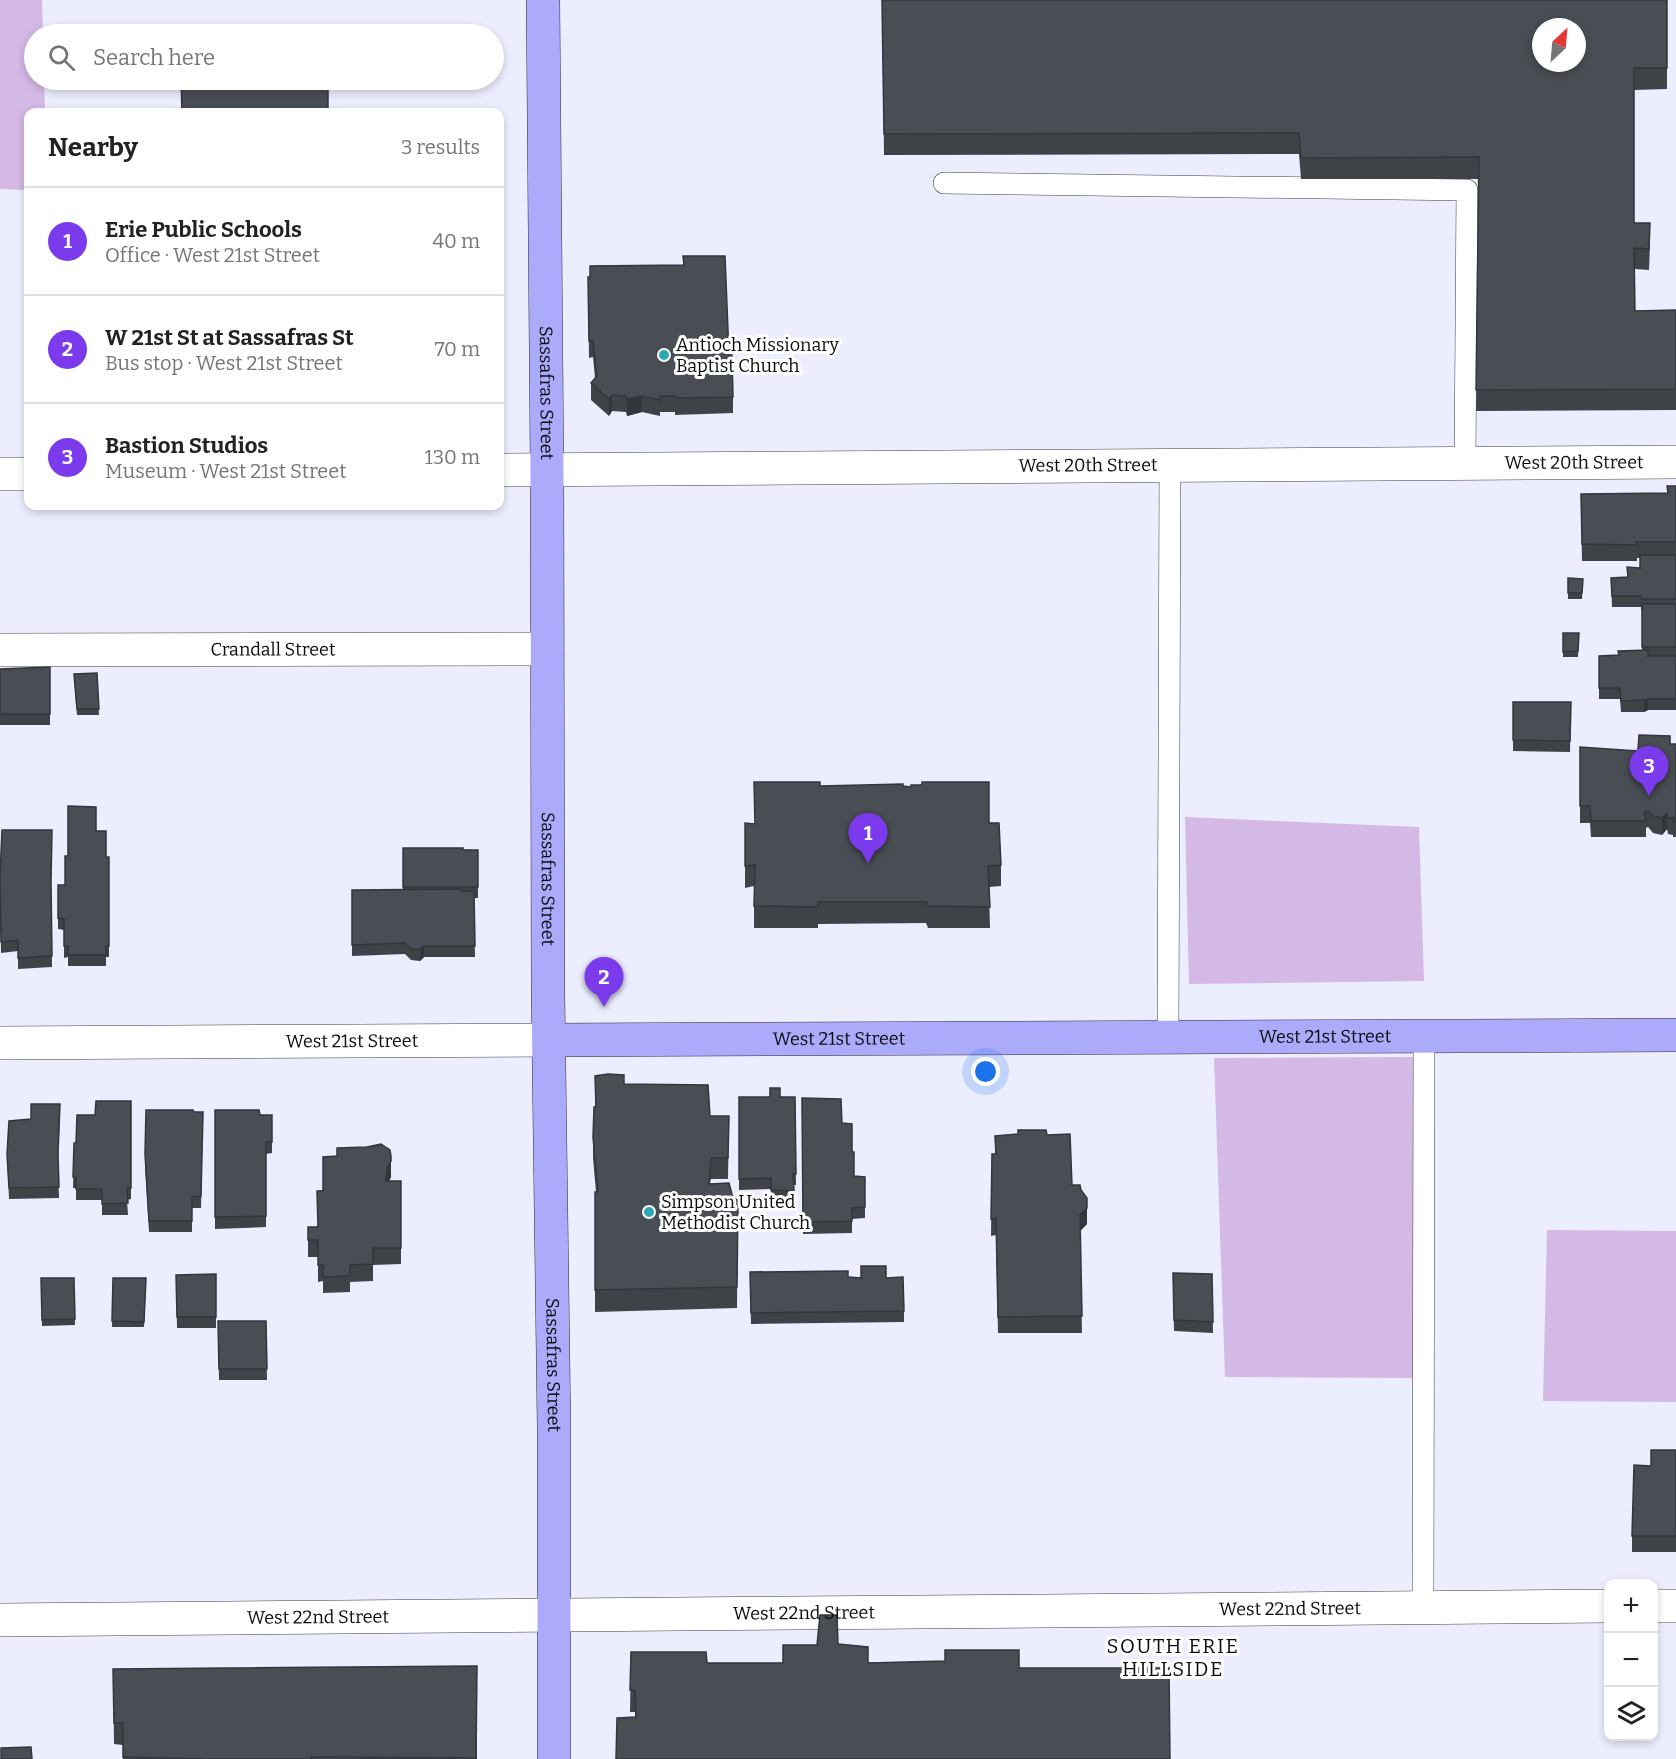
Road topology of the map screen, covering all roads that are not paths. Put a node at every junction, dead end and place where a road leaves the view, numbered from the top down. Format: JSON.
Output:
{"nodes":[{"id":1,"x":543,"y":0,"type":"edge"},
{"id":2,"x":944,"y":183,"type":"dead end"},
{"id":3,"x":1676,"y":462,"type":"edge"},
{"id":4,"x":1465,"y":463,"type":"junction"},
{"id":5,"x":1170,"y":464,"type":"junction"},
{"id":6,"x":547,"y":469,"type":"junction"},
{"id":7,"x":504,"y":470,"type":"edge"},
{"id":8,"x":0,"y":474,"type":"edge"},
{"id":9,"x":24,"y":474,"type":"edge"},
{"id":10,"x":547,"y":649,"type":"junction"},
{"id":11,"x":0,"y":650,"type":"edge"},
{"id":12,"x":1676,"y":1035,"type":"edge"},
{"id":13,"x":1424,"y":1036,"type":"junction"},
{"id":14,"x":1168,"y":1038,"type":"junction"},
{"id":15,"x":549,"y":1040,"type":"junction"},
{"id":16,"x":0,"y":1043,"type":"edge"},
{"id":17,"x":1604,"y":1606,"type":"edge"},
{"id":18,"x":1658,"y":1606,"type":"edge"},
{"id":19,"x":1676,"y":1606,"type":"edge"},
{"id":20,"x":1423,"y":1607,"type":"junction"},
{"id":21,"x":555,"y":1615,"type":"junction"},
{"id":22,"x":0,"y":1620,"type":"edge"},
{"id":23,"x":554,"y":1759,"type":"edge"}],
"edges":[{"from":1,"to":6,"type":"street","name":"Sassafras Street"},
{"from":2,"to":4,"type":"lane"},
{"from":3,"to":4,"type":"street","name":"West 20th Street"},
{"from":4,"to":5,"type":"street","name":"West 20th Street"},
{"from":5,"to":6,"type":"street","name":"West 20th Street"},
{"from":5,"to":14,"type":"lane"},
{"from":6,"to":7,"type":"street","name":"West 20th Street"},
{"from":6,"to":10,"type":"street","name":"Sassafras Street"},
{"from":8,"to":9,"type":"street"},
{"from":10,"to":11,"type":"street","name":"Crandall Street"},
{"from":10,"to":15,"type":"street","name":"Sassafras Street"},
{"from":12,"to":13,"type":"street","name":"West 21st Street"},
{"from":13,"to":14,"type":"street","name":"West 21st Street"},
{"from":13,"to":20,"type":"lane"},
{"from":14,"to":15,"type":"street","name":"West 21st Street"},
{"from":15,"to":16,"type":"street","name":"West 21st Street"},
{"from":15,"to":21,"type":"street","name":"Sassafras Street"},
{"from":17,"to":20,"type":"street","name":"West 22nd Street"},
{"from":18,"to":19,"type":"street"},
{"from":20,"to":21,"type":"street","name":"West 22nd Street"},
{"from":21,"to":22,"type":"street","name":"West 22nd Street"},
{"from":21,"to":23,"type":"street","name":"Sassafras Street"}]}
